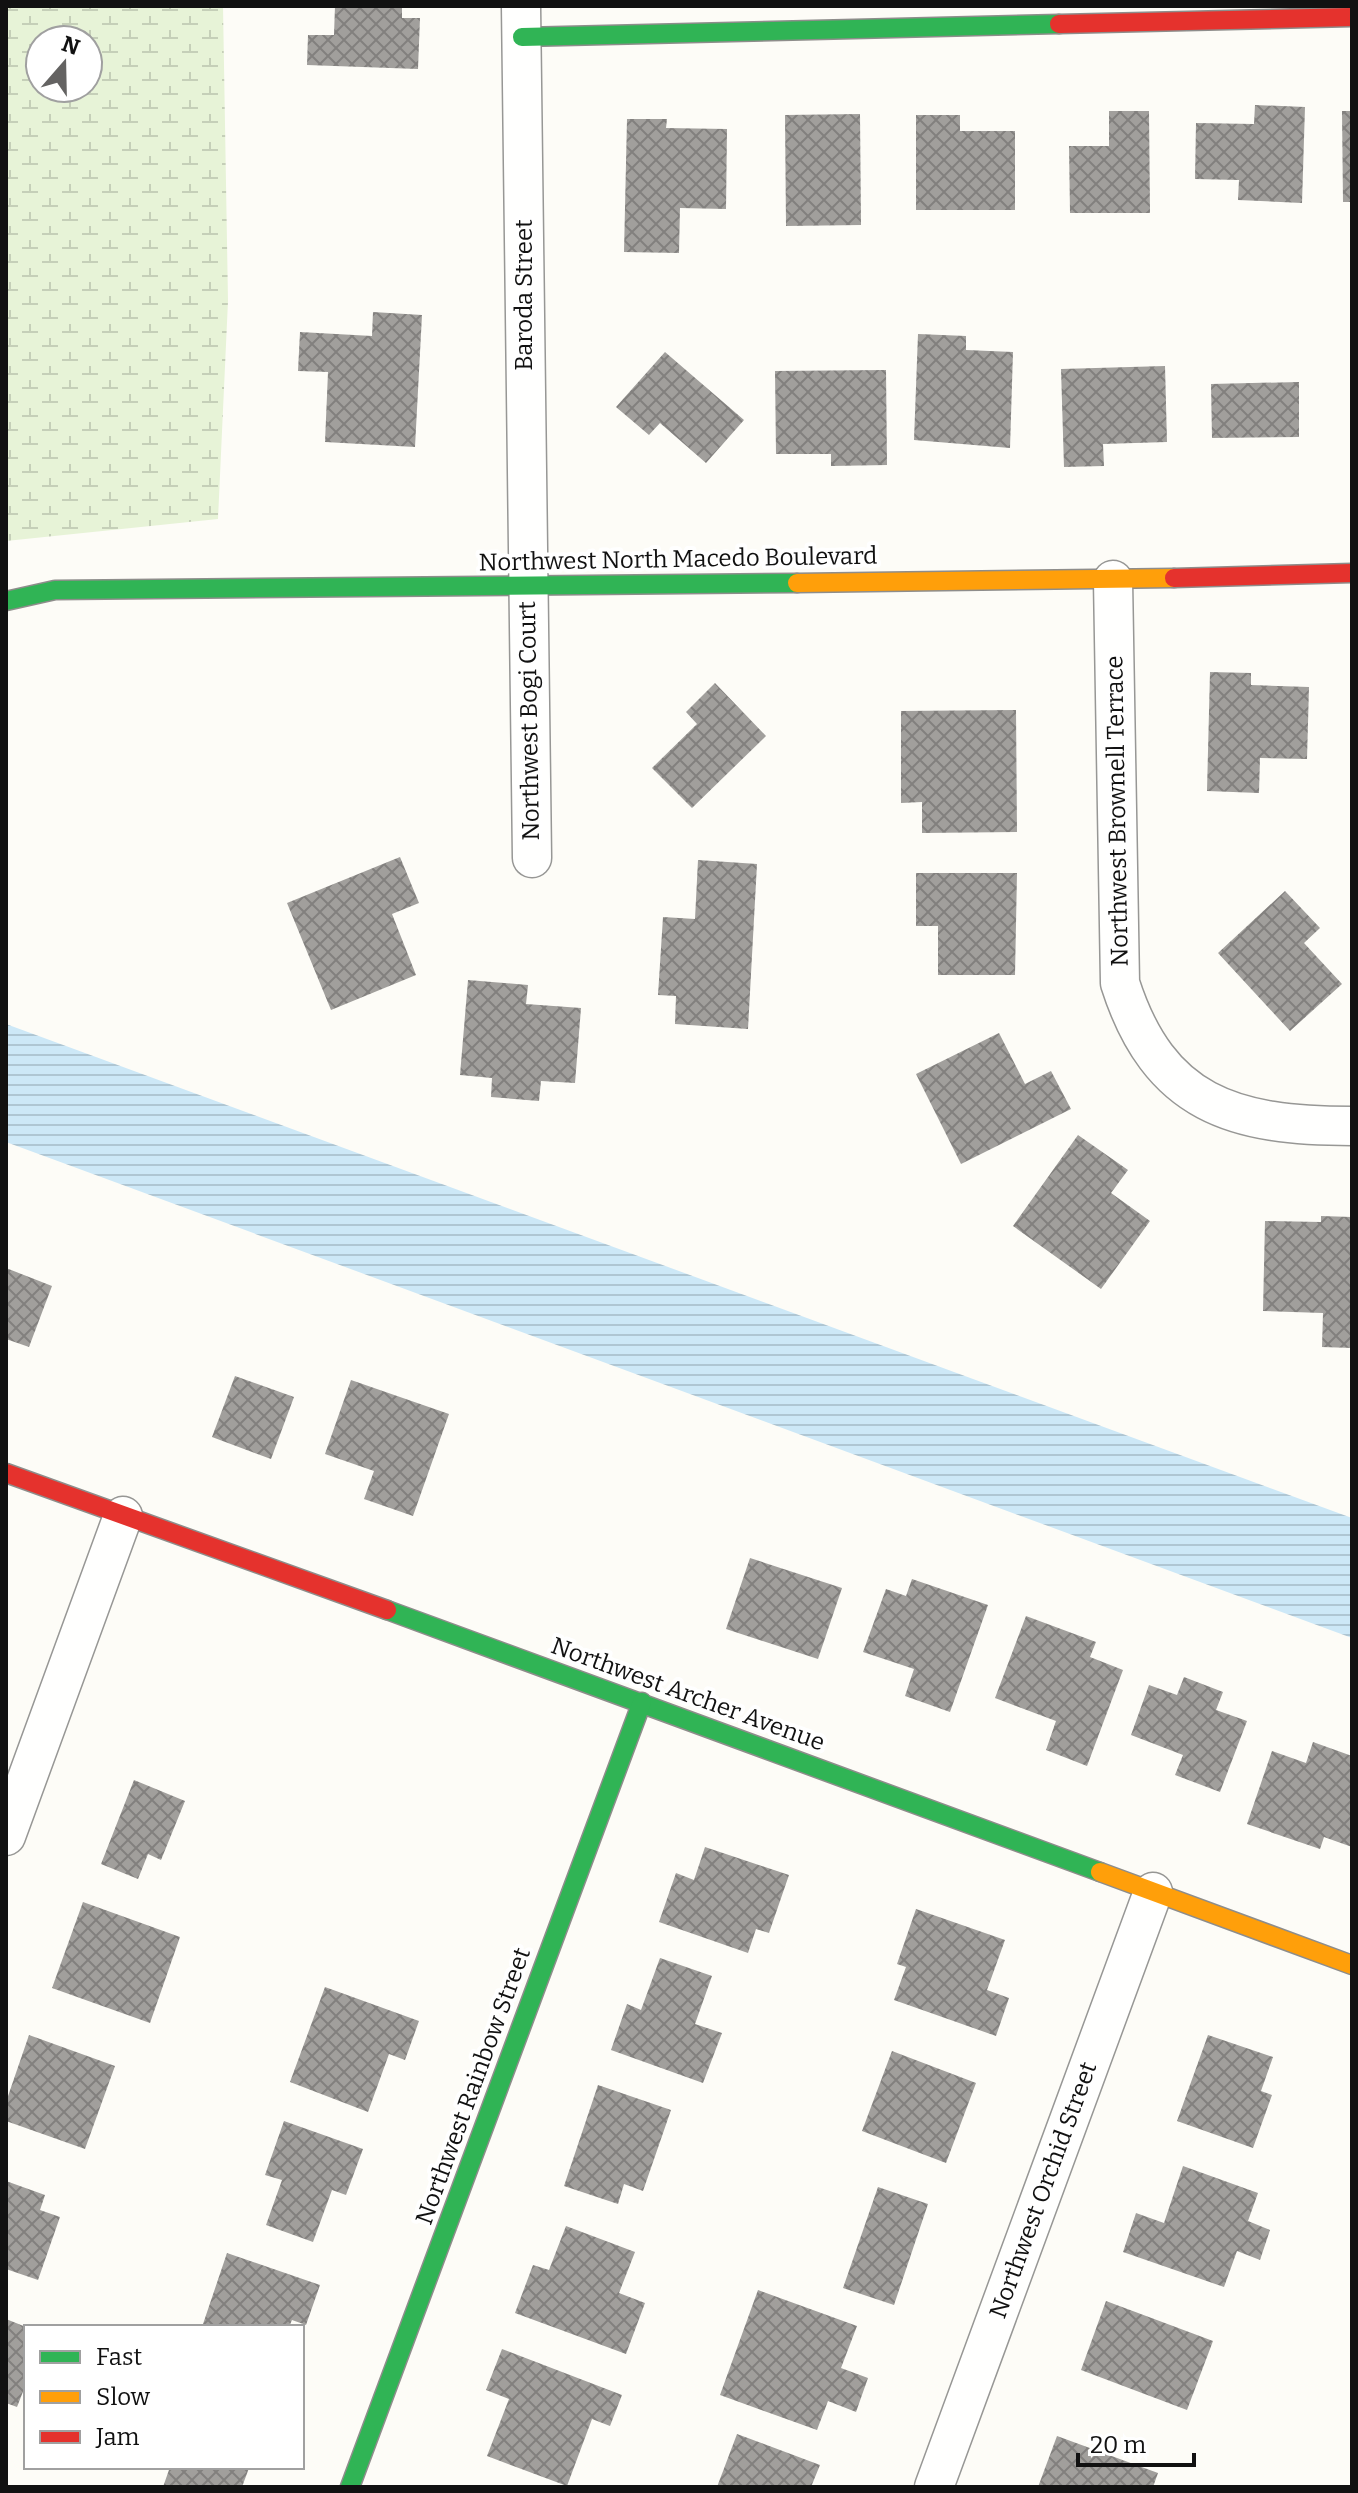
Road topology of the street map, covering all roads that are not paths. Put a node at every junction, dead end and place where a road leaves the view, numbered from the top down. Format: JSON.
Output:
{"nodes":[{"id":1,"x":1352,"y":17,"type":"edge"},
{"id":2,"x":522,"y":22,"type":"edge"},
{"id":3,"x":1352,"y":573,"type":"edge"},
{"id":4,"x":1113,"y":580,"type":"junction"},
{"id":5,"x":527,"y":584,"type":"junction"},
{"id":6,"x":6,"y":601,"type":"edge"},
{"id":7,"x":532,"y":858,"type":"dead end"},
{"id":8,"x":1352,"y":1126,"type":"edge"},
{"id":9,"x":6,"y":1473,"type":"edge"},
{"id":10,"x":123,"y":1516,"type":"junction"},
{"id":11,"x":642,"y":1702,"type":"junction"},
{"id":12,"x":6,"y":1836,"type":"edge"},
{"id":13,"x":1153,"y":1892,"type":"junction"},
{"id":14,"x":1352,"y":1965,"type":"edge"},
{"id":15,"x":350,"y":2487,"type":"edge"},
{"id":16,"x":934,"y":2487,"type":"edge"}],
"edges":[{"from":1,"to":2,"type":"street"},
{"from":2,"to":5,"type":"street","name":"Baroda Street"},
{"from":3,"to":4,"type":"street","name":"Northwest North Macedo Boulevard"},
{"from":4,"to":5,"type":"street","name":"Northwest North Macedo Boulevard"},
{"from":4,"to":8,"type":"street","name":"Northwest Brownell Terrace"},
{"from":5,"to":6,"type":"street","name":"Northwest North Macedo Boulevard"},
{"from":5,"to":7,"type":"street","name":"Northwest Bogi Court"},
{"from":9,"to":10,"type":"street","name":"Northwest Archer Avenue"},
{"from":10,"to":11,"type":"street","name":"Northwest Archer Avenue"},
{"from":10,"to":12,"type":"street"},
{"from":11,"to":13,"type":"street","name":"Northwest Archer Avenue"},
{"from":11,"to":15,"type":"street","name":"Northwest Rainbow Street"},
{"from":13,"to":14,"type":"street","name":"Northwest Archer Avenue"},
{"from":13,"to":16,"type":"street","name":"Northwest Orchid Street"}]}
